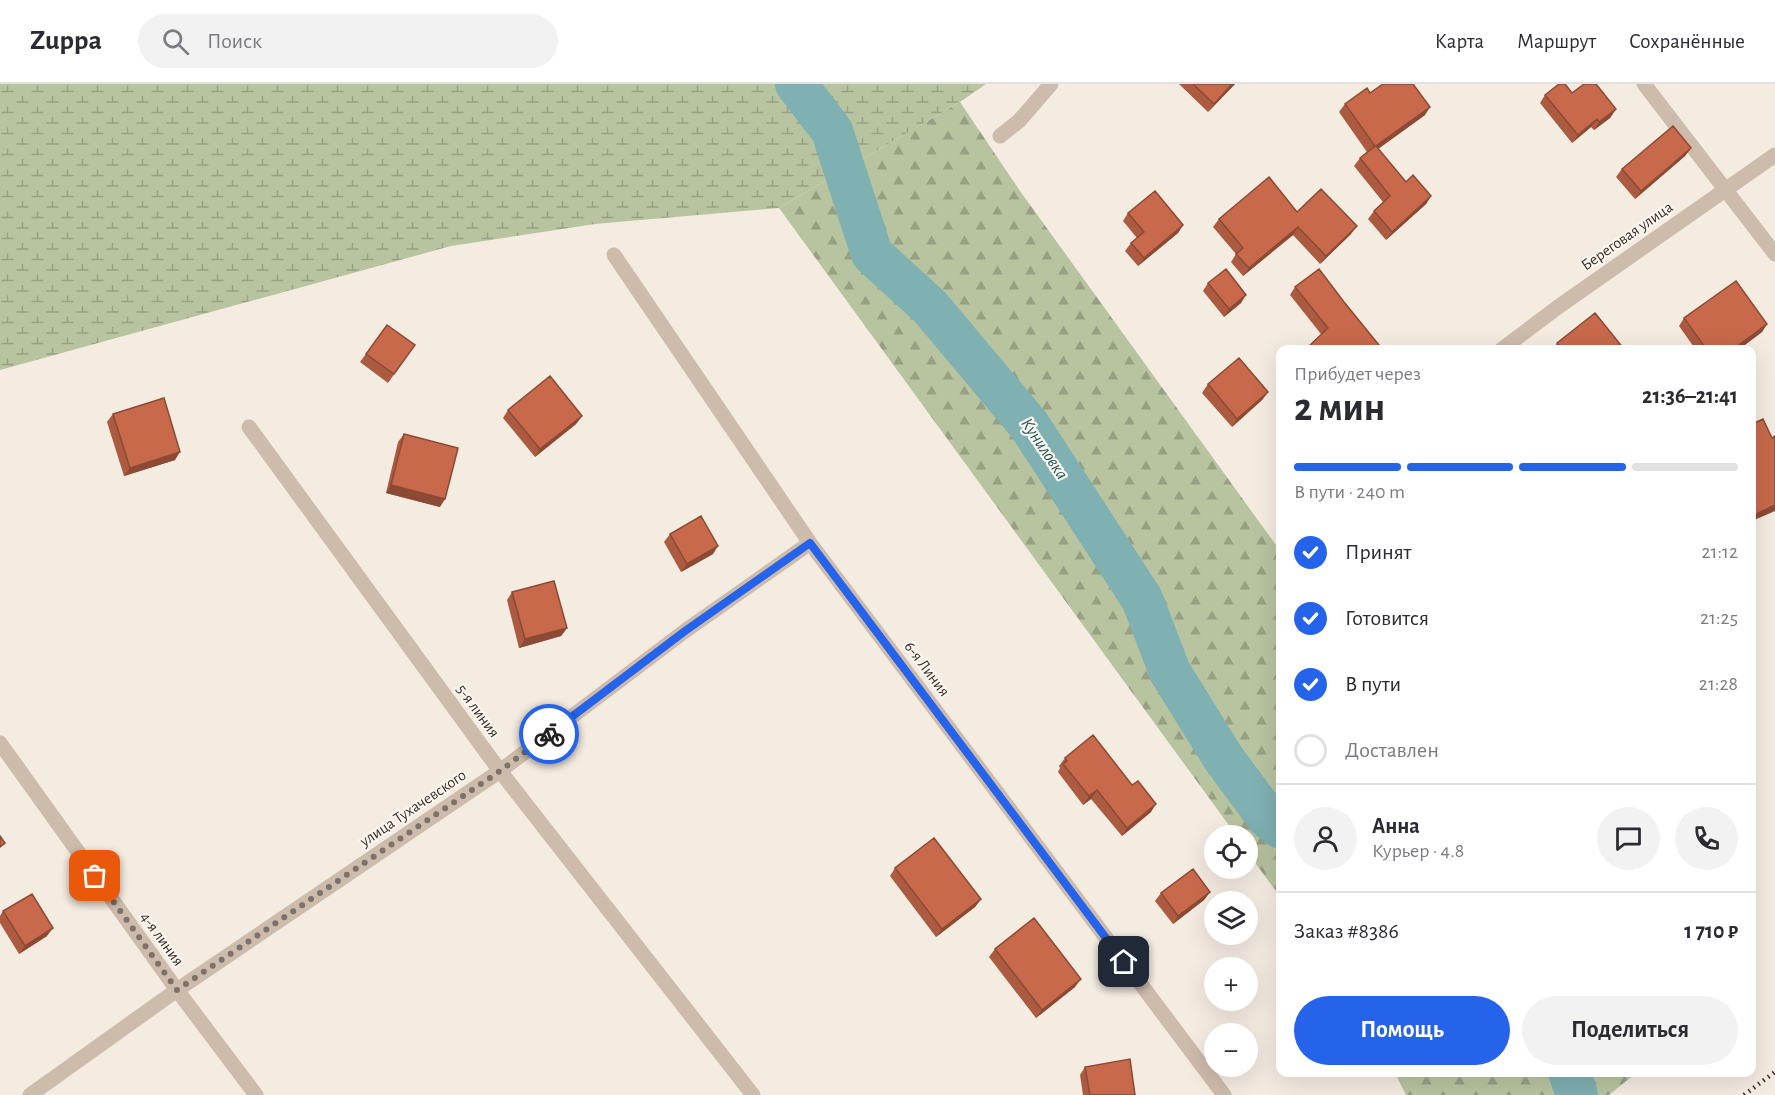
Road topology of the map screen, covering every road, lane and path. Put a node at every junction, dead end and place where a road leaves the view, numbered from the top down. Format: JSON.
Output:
{"nodes":[{"id":1,"x":1050,"y":84,"type":"edge"},
{"id":2,"x":1644,"y":84,"type":"edge"},
{"id":3,"x":1000,"y":136,"type":"dead end"},
{"id":4,"x":1775,"y":155,"type":"edge"},
{"id":5,"x":1725,"y":189,"type":"junction"},
{"id":6,"x":1775,"y":254,"type":"edge"},
{"id":7,"x":614,"y":255,"type":"dead end"},
{"id":8,"x":1508,"y":345,"type":"edge"},
{"id":9,"x":249,"y":427,"type":"dead end"},
{"id":10,"x":810,"y":543,"type":"junction"},
{"id":11,"x":0,"y":743,"type":"edge"},
{"id":12,"x":500,"y":771,"type":"junction"},
{"id":13,"x":177,"y":990,"type":"junction"},
{"id":14,"x":30,"y":1095,"type":"edge"},
{"id":15,"x":256,"y":1095,"type":"edge"},
{"id":16,"x":753,"y":1095,"type":"edge"},
{"id":17,"x":1224,"y":1095,"type":"edge"}],
"edges":[{"from":1,"to":3,"type":"street"},
{"from":2,"to":5,"type":"street"},
{"from":4,"to":5,"type":"street","name":"Береговая улица"},
{"from":5,"to":6,"type":"street"},
{"from":5,"to":8,"type":"street","name":"Береговая улица"},
{"from":7,"to":10,"type":"street","name":"6-я Линия"},
{"from":9,"to":12,"type":"street","name":"5-я линия"},
{"from":10,"to":12,"type":"street","name":"улица Тухачевского"},
{"from":10,"to":17,"type":"street","name":"6-я Линия"},
{"from":11,"to":13,"type":"street","name":"4-я линия"},
{"from":12,"to":13,"type":"street","name":"улица Тухачевского"},
{"from":12,"to":16,"type":"street","name":"5-я линия"},
{"from":13,"to":14,"type":"street","name":"улица Тухачевского"},
{"from":13,"to":15,"type":"street","name":"4-я линия"}]}
